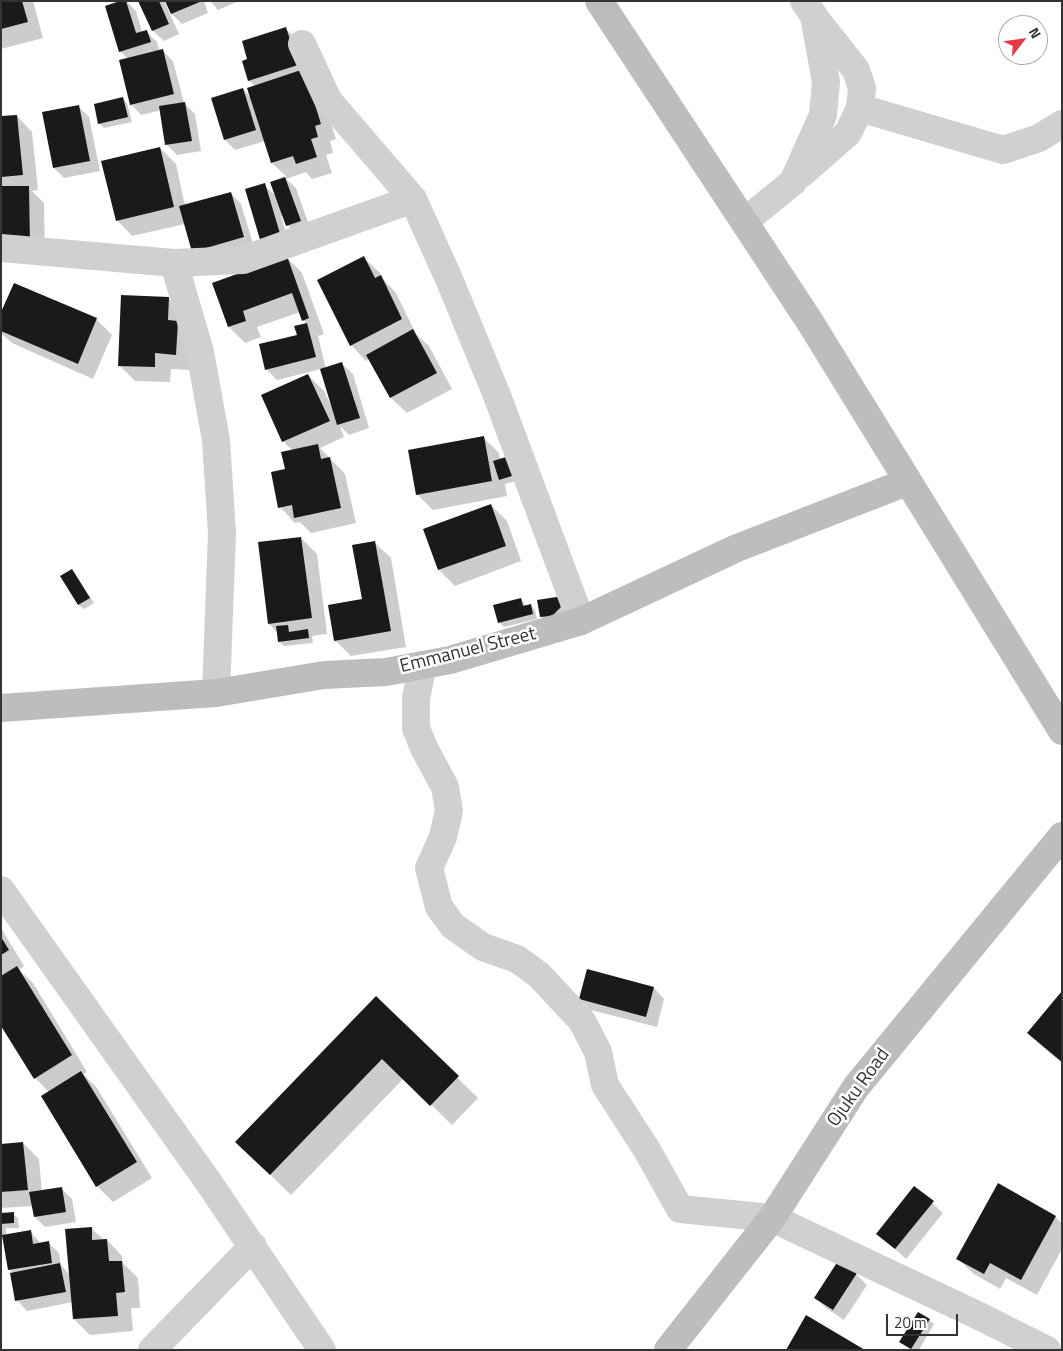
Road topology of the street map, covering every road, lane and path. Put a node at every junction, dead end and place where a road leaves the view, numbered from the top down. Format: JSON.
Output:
{"nodes":[{"id":1,"x":600,"y":1,"type":"edge"},
{"id":2,"x":809,"y":9,"type":"edge"},
{"id":3,"x":302,"y":44,"type":"dead end"},
{"id":4,"x":860,"y":108,"type":"junction"},
{"id":5,"x":1062,"y":124,"type":"edge"},
{"id":6,"x":793,"y":182,"type":"junction"},
{"id":7,"x":413,"y":200,"type":"junction"},
{"id":8,"x":744,"y":221,"type":"junction"},
{"id":9,"x":1,"y":248,"type":"edge"},
{"id":10,"x":174,"y":263,"type":"junction"},
{"id":11,"x":907,"y":482,"type":"junction"},
{"id":12,"x":581,"y":621,"type":"junction"},
{"id":13,"x":422,"y":665,"type":"junction"},
{"id":14,"x":216,"y":693,"type":"junction"},
{"id":15,"x":1,"y":708,"type":"edge"},
{"id":16,"x":1062,"y":731,"type":"edge"},
{"id":17,"x":1062,"y":836,"type":"edge"},
{"id":18,"x":1,"y":890,"type":"edge"},
{"id":19,"x":772,"y":1218,"type":"junction"},
{"id":20,"x":253,"y":1246,"type":"junction"},
{"id":21,"x":152,"y":1350,"type":"edge"},
{"id":22,"x":322,"y":1350,"type":"edge"},
{"id":23,"x":668,"y":1350,"type":"edge"},
{"id":24,"x":1047,"y":1350,"type":"edge"}],
"edges":[{"from":1,"to":8,"type":"main road"},
{"from":2,"to":4,"type":"street"},
{"from":2,"to":6,"type":"street"},
{"from":3,"to":7,"type":"street"},
{"from":4,"to":5,"type":"street"},
{"from":4,"to":6,"type":"street"},
{"from":6,"to":8,"type":"street"},
{"from":7,"to":10,"type":"street"},
{"from":7,"to":12,"type":"street"},
{"from":8,"to":11,"type":"main road"},
{"from":9,"to":10,"type":"street"},
{"from":10,"to":14,"type":"street"},
{"from":11,"to":12,"type":"main road","name":"Emmanuel Street"},
{"from":11,"to":16,"type":"main road"},
{"from":12,"to":13,"type":"main road","name":"Emmanuel Street"},
{"from":13,"to":14,"type":"main road","name":"Emmanuel Street"},
{"from":13,"to":19,"type":"street"},
{"from":14,"to":15,"type":"main road","name":"Emmanuel Street"},
{"from":17,"to":19,"type":"main road","name":"Ojuku Road"},
{"from":18,"to":20,"type":"street"},
{"from":19,"to":23,"type":"main road","name":"Ojuku Road"},
{"from":19,"to":24,"type":"street"},
{"from":20,"to":21,"type":"street"},
{"from":20,"to":22,"type":"street"}]}
